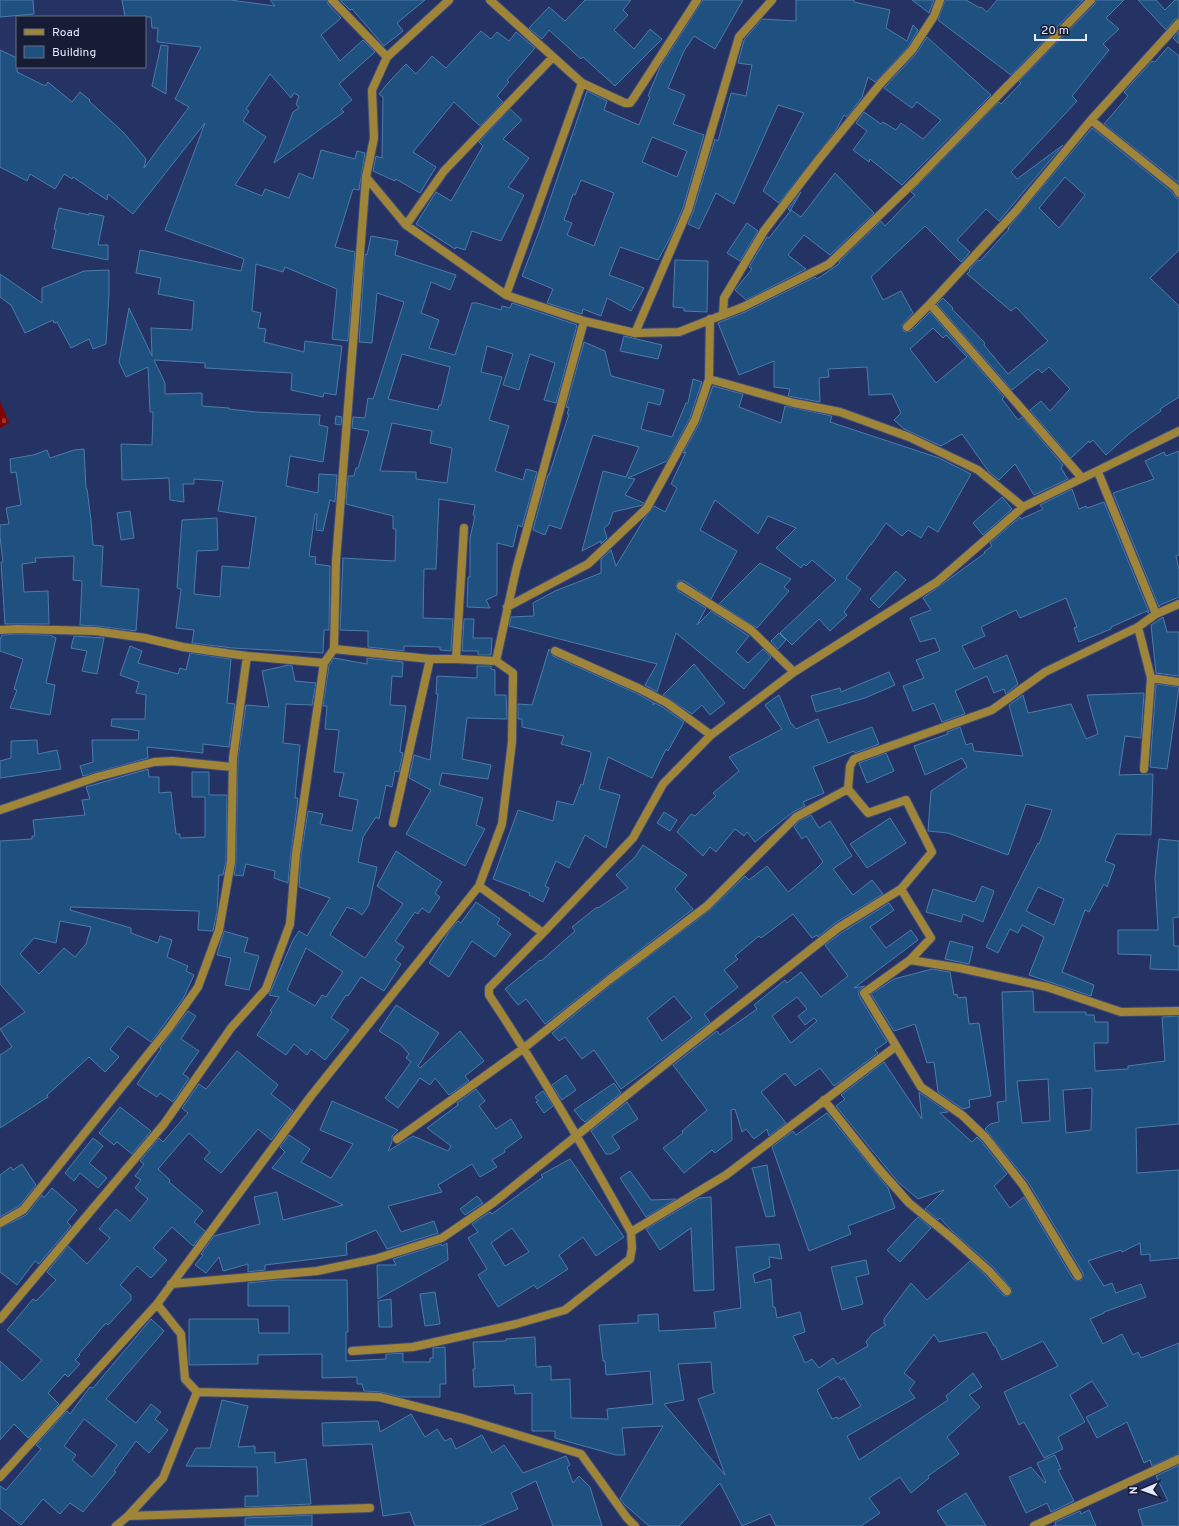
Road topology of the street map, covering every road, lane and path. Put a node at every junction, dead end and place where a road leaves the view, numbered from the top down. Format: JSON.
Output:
{"nodes":[{"id":1,"x":332,"y":0,"type":"edge"},
{"id":2,"x":449,"y":0,"type":"edge"},
{"id":3,"x":490,"y":0,"type":"edge"},
{"id":4,"x":697,"y":0,"type":"edge"},
{"id":5,"x":772,"y":0,"type":"edge"},
{"id":6,"x":940,"y":0,"type":"edge"},
{"id":7,"x":1090,"y":0,"type":"edge"},
{"id":8,"x":1179,"y":23,"type":"edge"},
{"id":9,"x":387,"y":57,"type":"junction"},
{"id":10,"x":553,"y":57,"type":"junction"},
{"id":11,"x":582,"y":83,"type":"junction"},
{"id":12,"x":1091,"y":120,"type":"junction"},
{"id":13,"x":366,"y":177,"type":"junction"},
{"id":14,"x":1179,"y":193,"type":"edge"},
{"id":15,"x":406,"y":226,"type":"junction"},
{"id":16,"x":506,"y":295,"type":"junction"},
{"id":17,"x":930,"y":304,"type":"junction"},
{"id":18,"x":723,"y":315,"type":"junction"},
{"id":19,"x":710,"y":320,"type":"junction"},
{"id":20,"x":584,"y":321,"type":"junction"},
{"id":21,"x":907,"y":327,"type":"dead end"},
{"id":22,"x":635,"y":333,"type":"junction"},
{"id":23,"x":709,"y":379,"type":"junction"},
{"id":24,"x":1179,"y":431,"type":"edge"},
{"id":25,"x":1098,"y":472,"type":"junction"},
{"id":26,"x":1082,"y":478,"type":"junction"},
{"id":27,"x":1023,"y":508,"type":"junction"},
{"id":28,"x":464,"y":528,"type":"dead end"},
{"id":29,"x":681,"y":586,"type":"dead end"},
{"id":30,"x":1179,"y":604,"type":"edge"},
{"id":31,"x":507,"y":607,"type":"junction"},
{"id":32,"x":1156,"y":614,"type":"junction"},
{"id":33,"x":1138,"y":627,"type":"junction"},
{"id":34,"x":0,"y":630,"type":"edge"},
{"id":35,"x":334,"y":648,"type":"junction"},
{"id":36,"x":555,"y":651,"type":"dead end"},
{"id":37,"x":247,"y":656,"type":"junction"},
{"id":38,"x":456,"y":658,"type":"junction"},
{"id":39,"x":430,"y":659,"type":"junction"},
{"id":40,"x":496,"y":661,"type":"junction"},
{"id":41,"x":324,"y":663,"type":"junction"},
{"id":42,"x":794,"y":672,"type":"junction"},
{"id":43,"x":1151,"y":678,"type":"junction"},
{"id":44,"x":1179,"y":682,"type":"edge"},
{"id":45,"x":711,"y":735,"type":"junction"},
{"id":46,"x":232,"y":767,"type":"junction"},
{"id":47,"x":1144,"y":769,"type":"dead end"},
{"id":48,"x":848,"y":789,"type":"junction"},
{"id":49,"x":0,"y":810,"type":"edge"},
{"id":50,"x":393,"y":823,"type":"dead end"},
{"id":51,"x":479,"y":886,"type":"junction"},
{"id":52,"x":901,"y":889,"type":"junction"},
{"id":53,"x":543,"y":933,"type":"junction"},
{"id":54,"x":910,"y":960,"type":"junction"},
{"id":55,"x":1179,"y":1012,"type":"edge"},
{"id":56,"x":896,"y":1047,"type":"junction"},
{"id":57,"x":524,"y":1048,"type":"junction"},
{"id":58,"x":824,"y":1100,"type":"junction"},
{"id":59,"x":578,"y":1136,"type":"junction"},
{"id":60,"x":397,"y":1139,"type":"dead end"},
{"id":61,"x":0,"y":1223,"type":"edge"},
{"id":62,"x":631,"y":1232,"type":"junction"},
{"id":63,"x":1078,"y":1276,"type":"dead end"},
{"id":64,"x":171,"y":1284,"type":"junction"},
{"id":65,"x":1007,"y":1291,"type":"dead end"},
{"id":66,"x":157,"y":1304,"type":"junction"},
{"id":67,"x":0,"y":1319,"type":"edge"},
{"id":68,"x":352,"y":1351,"type":"dead end"},
{"id":69,"x":197,"y":1392,"type":"junction"},
{"id":70,"x":1179,"y":1459,"type":"edge"},
{"id":71,"x":0,"y":1477,"type":"edge"},
{"id":72,"x":370,"y":1508,"type":"dead end"},
{"id":73,"x":128,"y":1516,"type":"junction"},
{"id":74,"x":116,"y":1526,"type":"edge"},
{"id":75,"x":635,"y":1526,"type":"edge"},
{"id":76,"x":1034,"y":1526,"type":"edge"}],
"edges":[{"from":1,"to":9,"type":"street"},
{"from":2,"to":9,"type":"street"},
{"from":3,"to":10,"type":"street"},
{"from":4,"to":11,"type":"street"},
{"from":5,"to":22,"type":"street"},
{"from":6,"to":18,"type":"street"},
{"from":7,"to":18,"type":"street"},
{"from":8,"to":12,"type":"street"},
{"from":9,"to":13,"type":"street"},
{"from":10,"to":11,"type":"street"},
{"from":10,"to":15,"type":"street"},
{"from":11,"to":16,"type":"street"},
{"from":12,"to":14,"type":"street"},
{"from":12,"to":17,"type":"street"},
{"from":13,"to":15,"type":"street"},
{"from":13,"to":35,"type":"street"},
{"from":15,"to":16,"type":"street"},
{"from":16,"to":20,"type":"street"},
{"from":17,"to":21,"type":"street"},
{"from":17,"to":26,"type":"street"},
{"from":18,"to":19,"type":"street"},
{"from":19,"to":22,"type":"street"},
{"from":19,"to":23,"type":"street"},
{"from":20,"to":22,"type":"street"},
{"from":20,"to":31,"type":"street"},
{"from":23,"to":27,"type":"street"},
{"from":23,"to":31,"type":"street"},
{"from":24,"to":25,"type":"street"},
{"from":25,"to":26,"type":"street"},
{"from":25,"to":32,"type":"street"},
{"from":26,"to":27,"type":"street"},
{"from":27,"to":42,"type":"street"},
{"from":28,"to":38,"type":"street"},
{"from":29,"to":42,"type":"street"},
{"from":30,"to":32,"type":"street"},
{"from":31,"to":40,"type":"street"},
{"from":32,"to":33,"type":"street"},
{"from":33,"to":43,"type":"street"},
{"from":33,"to":48,"type":"street"},
{"from":34,"to":37,"type":"street"},
{"from":35,"to":39,"type":"street"},
{"from":35,"to":41,"type":"street"},
{"from":36,"to":45,"type":"street"},
{"from":37,"to":41,"type":"street"},
{"from":37,"to":46,"type":"street"},
{"from":38,"to":39,"type":"street"},
{"from":38,"to":40,"type":"street"},
{"from":39,"to":50,"type":"street"},
{"from":40,"to":51,"type":"street"},
{"from":41,"to":67,"type":"street"},
{"from":42,"to":45,"type":"street"},
{"from":43,"to":44,"type":"street"},
{"from":43,"to":47,"type":"street"},
{"from":45,"to":53,"type":"street"},
{"from":46,"to":49,"type":"street"},
{"from":46,"to":61,"type":"street"},
{"from":48,"to":52,"type":"street"},
{"from":48,"to":57,"type":"street"},
{"from":51,"to":53,"type":"street"},
{"from":51,"to":64,"type":"street"},
{"from":52,"to":54,"type":"street"},
{"from":52,"to":59,"type":"street"},
{"from":53,"to":57,"type":"street"},
{"from":54,"to":55,"type":"street"},
{"from":54,"to":56,"type":"street"},
{"from":56,"to":58,"type":"street"},
{"from":56,"to":63,"type":"street"},
{"from":57,"to":59,"type":"street"},
{"from":57,"to":60,"type":"street"},
{"from":58,"to":62,"type":"street"},
{"from":58,"to":65,"type":"street"},
{"from":59,"to":62,"type":"street"},
{"from":59,"to":64,"type":"street"},
{"from":62,"to":68,"type":"street"},
{"from":64,"to":66,"type":"street"},
{"from":66,"to":69,"type":"street"},
{"from":66,"to":71,"type":"street"},
{"from":69,"to":73,"type":"street"},
{"from":69,"to":75,"type":"street"},
{"from":70,"to":76,"type":"street"},
{"from":72,"to":73,"type":"street"},
{"from":73,"to":74,"type":"street"}]}
